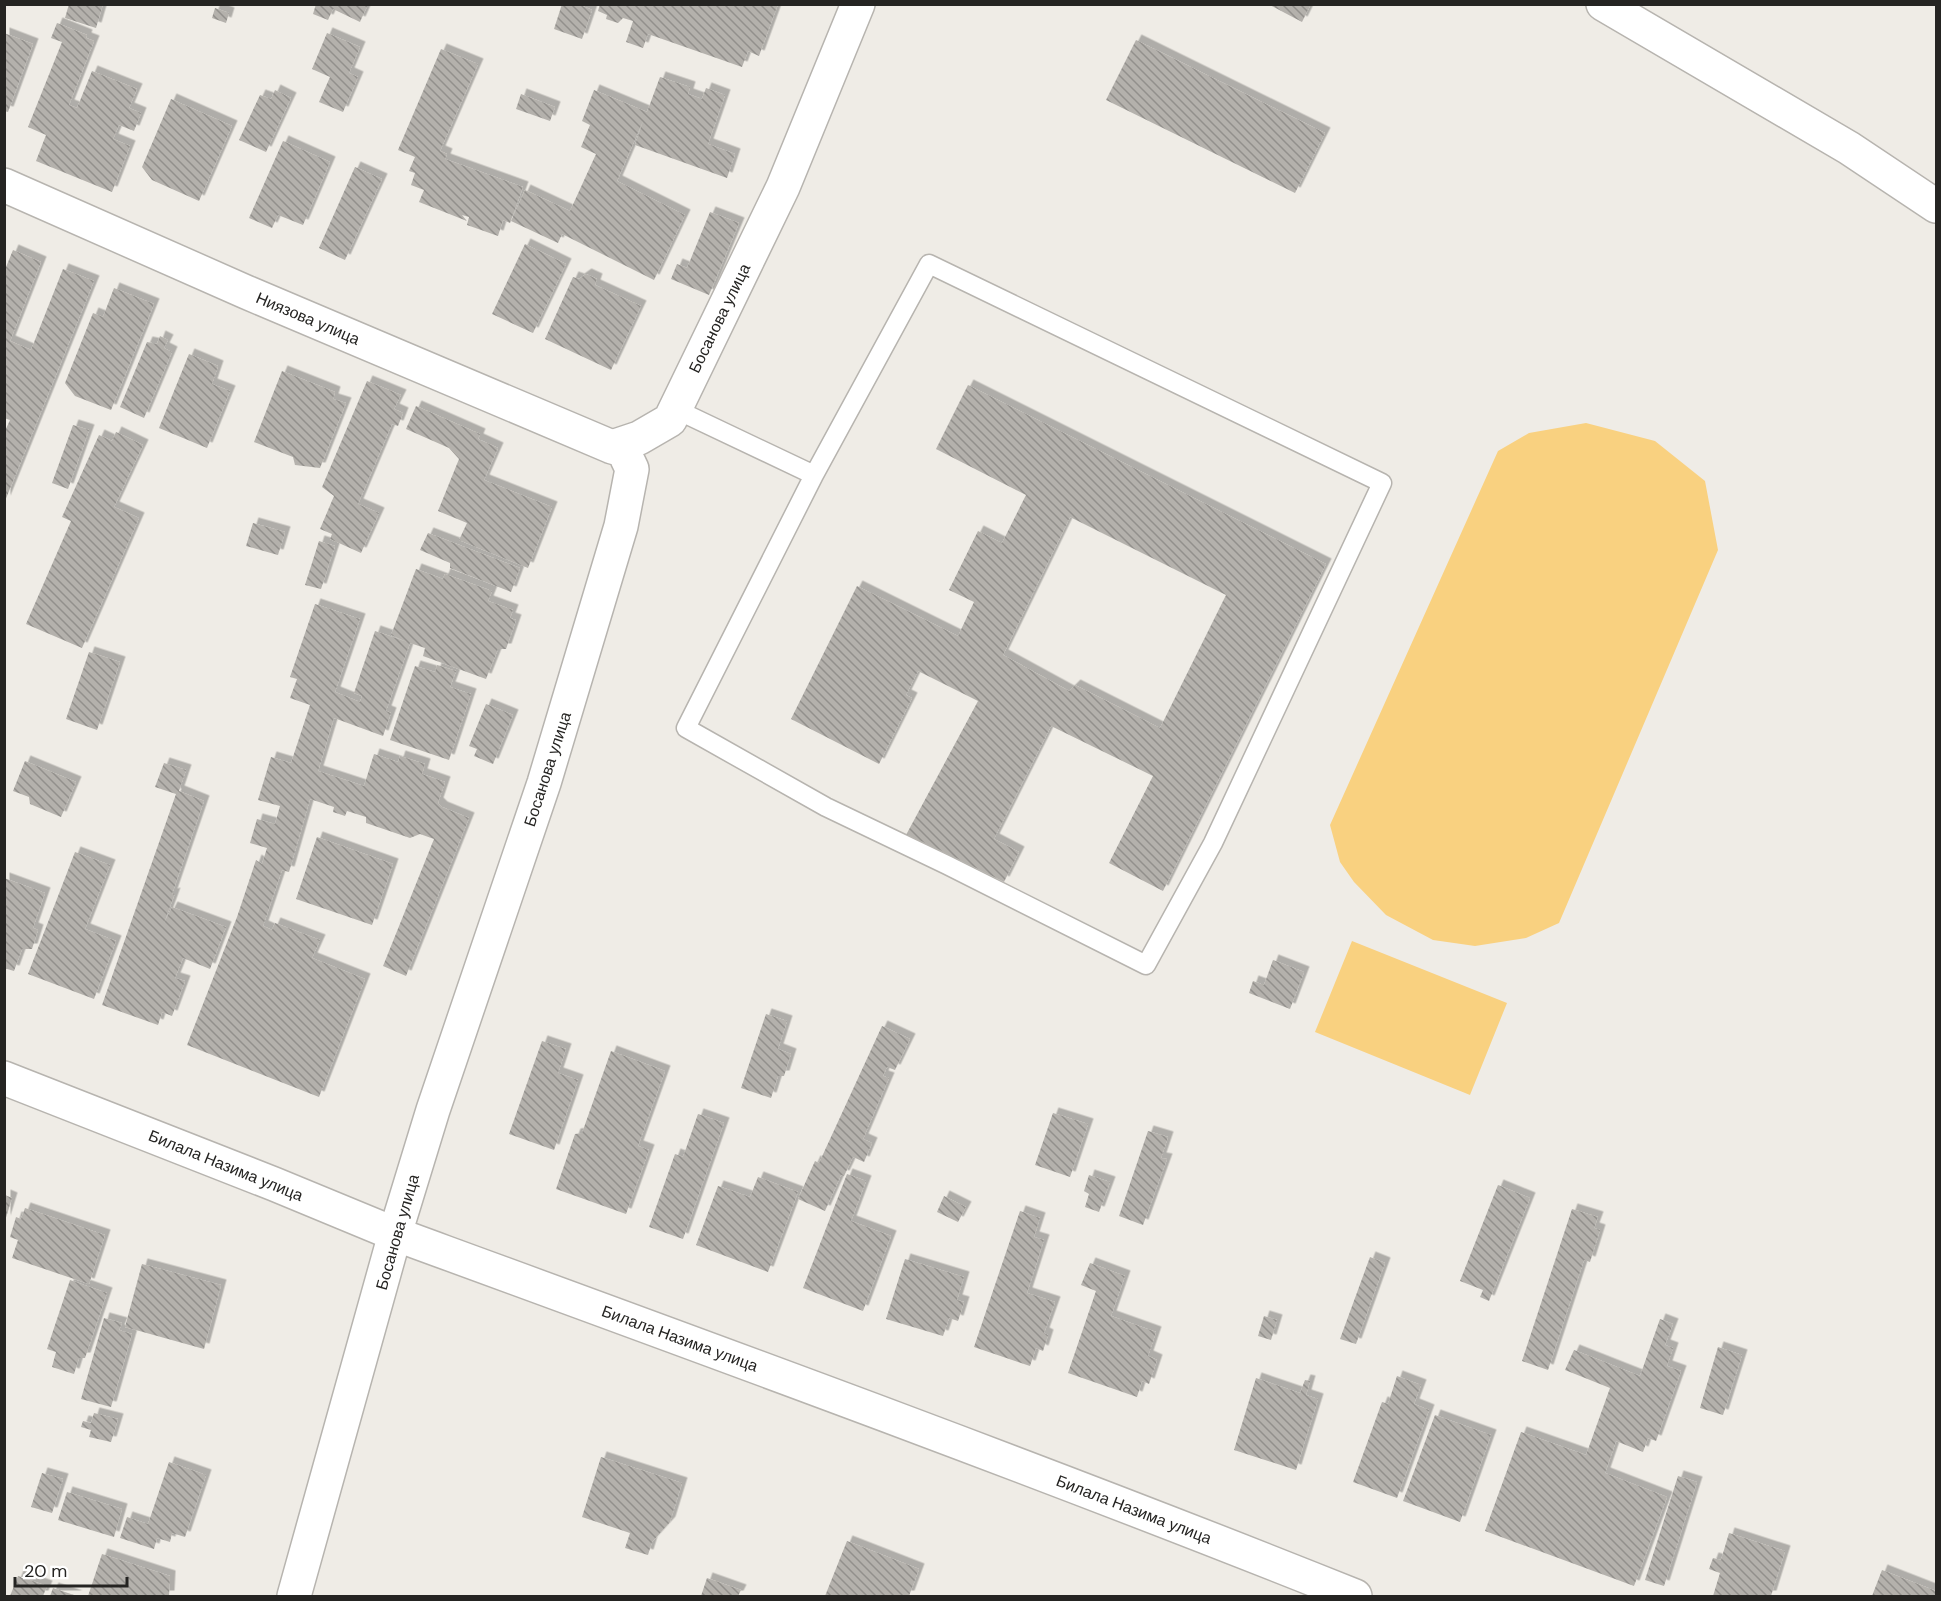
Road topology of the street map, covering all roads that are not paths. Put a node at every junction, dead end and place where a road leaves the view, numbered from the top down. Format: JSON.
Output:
{"nodes":[{"id":1,"x":858,"y":4,"type":"edge"},
{"id":2,"x":1603,"y":4,"type":"edge"},
{"id":3,"x":4,"y":185,"type":"edge"},
{"id":4,"x":1936,"y":206,"type":"edge"},
{"id":5,"x":675,"y":410,"type":"junction"},
{"id":6,"x":612,"y":447,"type":"junction"},
{"id":7,"x":814,"y":475,"type":"junction"},
{"id":8,"x":4,"y":1078,"type":"edge"},
{"id":9,"x":395,"y":1234,"type":"junction"},
{"id":10,"x":294,"y":1596,"type":"edge"},
{"id":11,"x":1356,"y":1596,"type":"edge"}],
"edges":[{"from":1,"to":5,"type":"street","name":"Босанова улица"},
{"from":2,"to":4,"type":"street"},
{"from":3,"to":6,"type":"street","name":"Ниязова улица"},
{"from":5,"to":6,"type":"street","name":"Босанова улица"},
{"from":5,"to":7,"type":"lane"},
{"from":6,"to":9,"type":"street","name":"Босанова улица"},
{"from":7,"to":7,"type":"lane"},
{"from":8,"to":9,"type":"street","name":"Билала Назима улица"},
{"from":9,"to":10,"type":"street","name":"Босанова улица"},
{"from":9,"to":11,"type":"street","name":"Билала Назима улица"}]}
